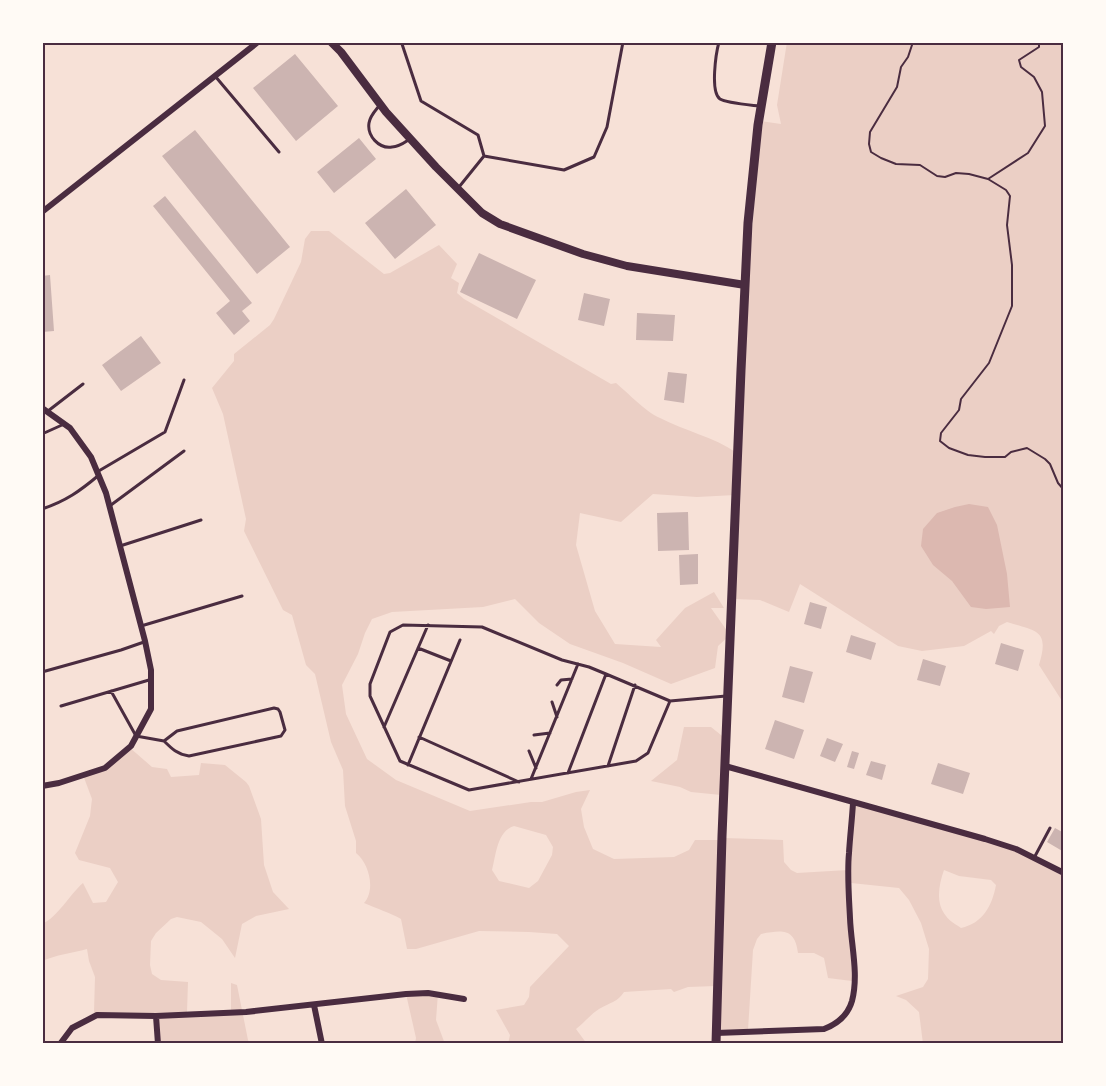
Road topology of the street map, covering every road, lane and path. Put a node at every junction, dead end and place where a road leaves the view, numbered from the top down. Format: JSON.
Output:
{"nodes":[{"id":1,"x":258,"y":42,"type":"edge"},
{"id":2,"x":330,"y":42,"type":"edge"},
{"id":3,"x":398,"y":42,"type":"edge"},
{"id":4,"x":623,"y":42,"type":"edge"},
{"id":5,"x":719,"y":42,"type":"edge"},
{"id":6,"x":772,"y":42,"type":"edge"},
{"id":7,"x":913,"y":42,"type":"edge"},
{"id":8,"x":1040,"y":42,"type":"edge"},
{"id":9,"x":215,"y":76,"type":"junction"},
{"id":10,"x":380,"y":105,"type":"junction"},
{"id":11,"x":761,"y":106,"type":"junction"},
{"id":12,"x":411,"y":139,"type":"junction"},
{"id":13,"x":279,"y":152,"type":"dead end"},
{"id":14,"x":484,"y":156,"type":"junction"},
{"id":15,"x":988,"y":179,"type":"junction"},
{"id":16,"x":458,"y":189,"type":"junction"},
{"id":17,"x":42,"y":212,"type":"edge"},
{"id":18,"x":745,"y":285,"type":"junction"},
{"id":19,"x":184,"y":380,"type":"dead end"},
{"id":20,"x":83,"y":384,"type":"dead end"},
{"id":21,"x":44,"y":410,"type":"edge"},
{"id":22,"x":64,"y":424,"type":"junction"},
{"id":23,"x":42,"y":434,"type":"edge"},
{"id":24,"x":184,"y":451,"type":"dead end"},
{"id":25,"x":98,"y":473,"type":"junction"},
{"id":26,"x":1064,"y":490,"type":"edge"},
{"id":27,"x":109,"y":506,"type":"junction"},
{"id":28,"x":42,"y":509,"type":"edge"},
{"id":29,"x":201,"y":520,"type":"dead end"},
{"id":30,"x":120,"y":546,"type":"junction"},
{"id":31,"x":242,"y":596,"type":"dead end"},
{"id":32,"x":428,"y":625,"type":"junction"},
{"id":33,"x":141,"y":626,"type":"junction"},
{"id":34,"x":460,"y":640,"type":"dead end"},
{"id":35,"x":146,"y":641,"type":"junction"},
{"id":36,"x":418,"y":648,"type":"junction"},
{"id":37,"x":451,"y":661,"type":"junction"},
{"id":38,"x":578,"y":664,"type":"junction"},
{"id":39,"x":42,"y":672,"type":"edge"},
{"id":40,"x":606,"y":674,"type":"junction"},
{"id":41,"x":151,"y":679,"type":"junction"},
{"id":42,"x":572,"y":679,"type":"junction"},
{"id":43,"x":557,"y":685,"type":"dead end"},
{"id":44,"x":635,"y":685,"type":"junction"},
{"id":45,"x":111,"y":691,"type":"junction"},
{"id":46,"x":728,"y":696,"type":"junction"},
{"id":47,"x":670,"y":701,"type":"junction"},
{"id":48,"x":552,"y":702,"type":"dead end"},
{"id":49,"x":61,"y":706,"type":"dead end"},
{"id":50,"x":557,"y":717,"type":"junction"},
{"id":51,"x":384,"y":727,"type":"junction"},
{"id":52,"x":550,"y":733,"type":"junction"},
{"id":53,"x":534,"y":735,"type":"dead end"},
{"id":54,"x":136,"y":736,"type":"junction"},
{"id":55,"x":420,"y":737,"type":"junction"},
{"id":56,"x":164,"y":741,"type":"junction"},
{"id":57,"x":529,"y":751,"type":"dead end"},
{"id":58,"x":408,"y":765,"type":"junction"},
{"id":59,"x":608,"y":766,"type":"junction"},
{"id":60,"x":725,"y":766,"type":"junction"},
{"id":61,"x":536,"y":768,"type":"junction"},
{"id":62,"x":568,"y":773,"type":"junction"},
{"id":63,"x":531,"y":780,"type":"junction"},
{"id":64,"x":519,"y":782,"type":"junction"},
{"id":65,"x":42,"y":786,"type":"edge"},
{"id":66,"x":853,"y":803,"type":"junction"},
{"id":67,"x":1050,"y":828,"type":"dead end"},
{"id":68,"x":1034,"y":858,"type":"junction"},
{"id":69,"x":1064,"y":873,"type":"edge"},
{"id":70,"x":464,"y":999,"type":"dead end"},
{"id":71,"x":314,"y":1005,"type":"junction"},
{"id":72,"x":156,"y":1016,"type":"junction"},
{"id":73,"x":716,"y":1033,"type":"junction"},
{"id":74,"x":60,"y":1044,"type":"edge"},
{"id":75,"x":158,"y":1044,"type":"edge"},
{"id":76,"x":322,"y":1044,"type":"edge"},
{"id":77,"x":716,"y":1044,"type":"edge"}],
"edges":[{"from":1,"to":9,"type":"street"},
{"from":2,"to":10,"type":"street"},
{"from":3,"to":14,"type":"lane"},
{"from":4,"to":14,"type":"lane"},
{"from":5,"to":11,"type":"lane"},
{"from":6,"to":11,"type":"main road"},
{"from":7,"to":15,"type":"path"},
{"from":8,"to":15,"type":"path"},
{"from":9,"to":13,"type":"lane"},
{"from":9,"to":17,"type":"street"},
{"from":10,"to":12,"type":"street"},
{"from":10,"to":12,"type":"lane"},
{"from":11,"to":18,"type":"main road"},
{"from":12,"to":16,"type":"street"},
{"from":14,"to":16,"type":"lane"},
{"from":15,"to":26,"type":"path"},
{"from":16,"to":18,"type":"street"},
{"from":18,"to":46,"type":"main road"},
{"from":19,"to":25,"type":"lane"},
{"from":20,"to":21,"type":"lane"},
{"from":21,"to":22,"type":"street"},
{"from":22,"to":23,"type":"lane"},
{"from":22,"to":25,"type":"street"},
{"from":24,"to":27,"type":"lane"},
{"from":25,"to":27,"type":"street"},
{"from":25,"to":28,"type":"lane"},
{"from":27,"to":30,"type":"street"},
{"from":29,"to":30,"type":"lane"},
{"from":30,"to":33,"type":"street"},
{"from":31,"to":33,"type":"lane"},
{"from":32,"to":36,"type":"lane"},
{"from":32,"to":38,"type":"lane"},
{"from":32,"to":51,"type":"lane"},
{"from":33,"to":35,"type":"street"},
{"from":34,"to":37,"type":"lane"},
{"from":35,"to":39,"type":"lane"},
{"from":35,"to":41,"type":"street"},
{"from":36,"to":37,"type":"lane"},
{"from":36,"to":51,"type":"lane"},
{"from":37,"to":55,"type":"lane"},
{"from":38,"to":40,"type":"lane"},
{"from":38,"to":42,"type":"lane"},
{"from":40,"to":44,"type":"lane"},
{"from":40,"to":62,"type":"lane"},
{"from":41,"to":45,"type":"lane"},
{"from":41,"to":54,"type":"street"},
{"from":42,"to":43,"type":"lane"},
{"from":42,"to":50,"type":"lane"},
{"from":44,"to":47,"type":"lane"},
{"from":44,"to":59,"type":"lane"},
{"from":45,"to":49,"type":"lane"},
{"from":45,"to":54,"type":"lane"},
{"from":46,"to":47,"type":"lane"},
{"from":46,"to":60,"type":"main road"},
{"from":47,"to":59,"type":"lane"},
{"from":48,"to":50,"type":"lane"},
{"from":50,"to":52,"type":"lane"},
{"from":51,"to":58,"type":"lane"},
{"from":52,"to":53,"type":"lane"},
{"from":52,"to":61,"type":"lane"},
{"from":54,"to":56,"type":"lane"},
{"from":54,"to":65,"type":"street"},
{"from":55,"to":58,"type":"lane"},
{"from":55,"to":64,"type":"lane"},
{"from":56,"to":56,"type":"lane"},
{"from":57,"to":61,"type":"lane"},
{"from":58,"to":64,"type":"lane"},
{"from":59,"to":62,"type":"lane"},
{"from":60,"to":66,"type":"street"},
{"from":60,"to":73,"type":"main road"},
{"from":61,"to":63,"type":"lane"},
{"from":62,"to":63,"type":"lane"},
{"from":63,"to":64,"type":"lane"},
{"from":66,"to":68,"type":"street"},
{"from":66,"to":73,"type":"street"},
{"from":67,"to":68,"type":"lane"},
{"from":68,"to":69,"type":"street"},
{"from":70,"to":71,"type":"street"},
{"from":71,"to":72,"type":"street"},
{"from":71,"to":76,"type":"street"},
{"from":72,"to":74,"type":"street"},
{"from":72,"to":75,"type":"street"},
{"from":73,"to":77,"type":"main road"}]}
